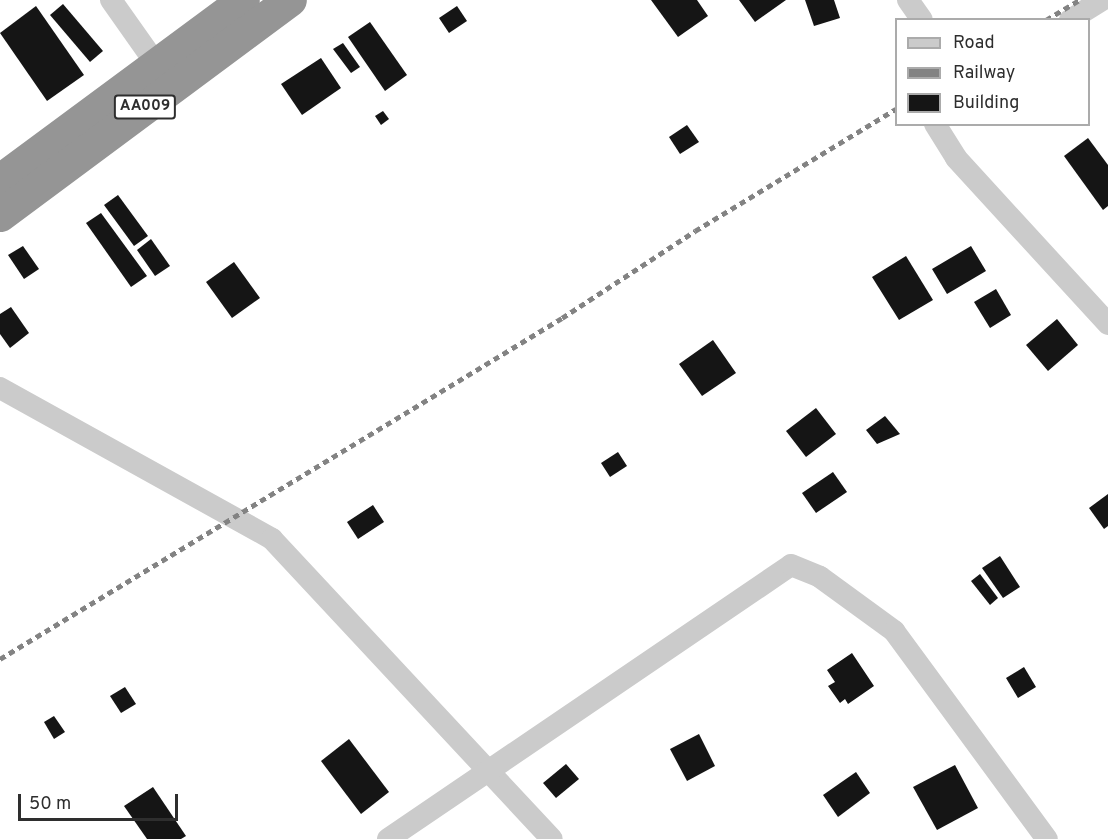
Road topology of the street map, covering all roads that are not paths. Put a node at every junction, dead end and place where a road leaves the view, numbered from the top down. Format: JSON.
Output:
{"nodes":[{"id":1,"x":111,"y":0,"type":"edge"},
{"id":2,"x":243,"y":0,"type":"edge"},
{"id":3,"x":290,"y":0,"type":"edge"},
{"id":4,"x":909,"y":0,"type":"edge"},
{"id":5,"x":1102,"y":0,"type":"edge"},
{"id":6,"x":921,"y":18,"type":"edge"},
{"id":7,"x":1074,"y":18,"type":"edge"},
{"id":8,"x":165,"y":76,"type":"junction"},
{"id":9,"x":936,"y":126,"type":"edge"},
{"id":10,"x":0,"y":180,"type":"edge"},
{"id":11,"x":0,"y":215,"type":"edge"},
{"id":12,"x":1108,"y":324,"type":"edge"},
{"id":13,"x":0,"y":388,"type":"edge"},
{"id":14,"x":488,"y":771,"type":"junction"},
{"id":15,"x":388,"y":839,"type":"edge"},
{"id":16,"x":552,"y":839,"type":"edge"},
{"id":17,"x":1047,"y":839,"type":"edge"}],
"edges":[{"from":1,"to":8,"type":"street"},
{"from":2,"to":8,"type":"highway","number":"AA009"},
{"from":3,"to":8,"type":"highway","number":"AA009"},
{"from":4,"to":6,"type":"street"},
{"from":5,"to":7,"type":"street"},
{"from":8,"to":10,"type":"highway","number":"AA009"},
{"from":8,"to":11,"type":"highway","number":"AA009"},
{"from":9,"to":12,"type":"street"},
{"from":13,"to":14,"type":"street"},
{"from":14,"to":15,"type":"street"},
{"from":14,"to":16,"type":"street"},
{"from":14,"to":17,"type":"street"}]}
